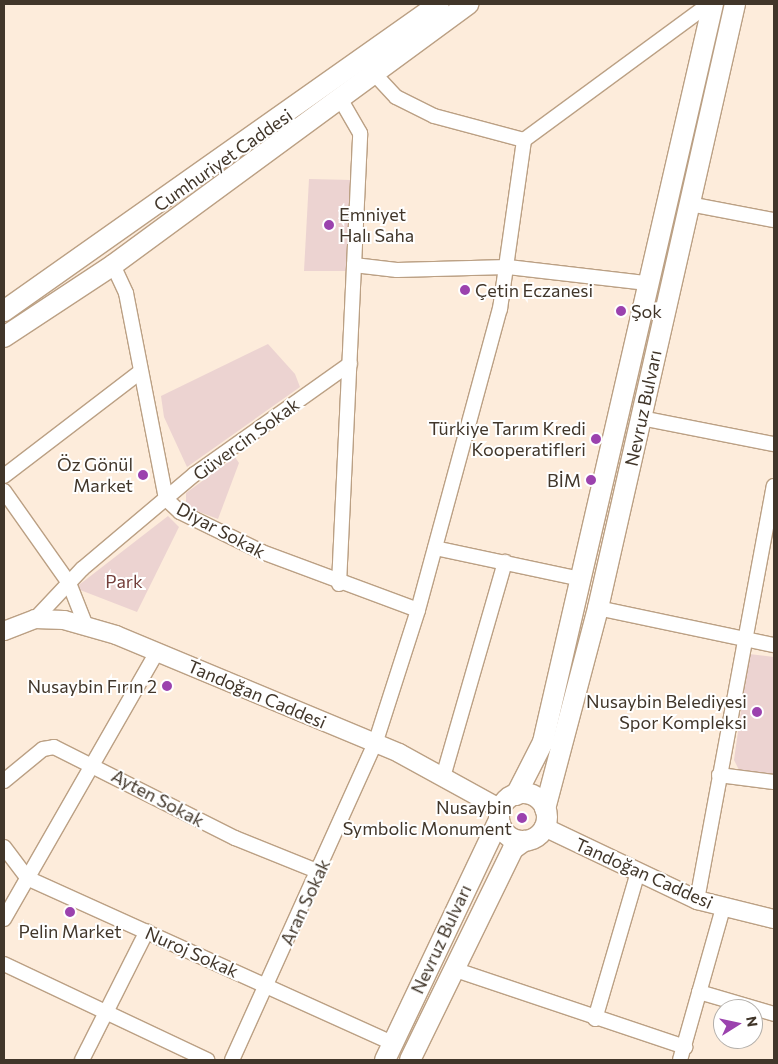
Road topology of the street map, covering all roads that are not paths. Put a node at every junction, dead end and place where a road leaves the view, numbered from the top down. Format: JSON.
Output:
{"nodes":[{"id":1,"x":439,"y":4,"type":"edge"},
{"id":2,"x":468,"y":4,"type":"edge"},
{"id":3,"x":709,"y":4,"type":"edge"},
{"id":4,"x":713,"y":4,"type":"edge"},
{"id":5,"x":735,"y":4,"type":"edge"},
{"id":6,"x":368,"y":66,"type":"junction"},
{"id":7,"x":340,"y":99,"type":"junction"},
{"id":8,"x":524,"y":140,"type":"junction"},
{"id":9,"x":689,"y":204,"type":"junction"},
{"id":10,"x":774,"y":220,"type":"edge"},
{"id":11,"x":113,"y":265,"type":"junction"},
{"id":12,"x":354,"y":265,"type":"junction"},
{"id":13,"x":508,"y":267,"type":"junction"},
{"id":14,"x":647,"y":283,"type":"junction"},
{"id":15,"x":4,"y":311,"type":"edge"},
{"id":16,"x":4,"y":337,"type":"edge"},
{"id":17,"x":350,"y":364,"type":"junction"},
{"id":18,"x":140,"y":372,"type":"junction"},
{"id":19,"x":641,"y":418,"type":"junction"},
{"id":20,"x":774,"y":444,"type":"edge"},
{"id":21,"x":4,"y":476,"type":"edge"},
{"id":22,"x":774,"y":486,"type":"edge"},
{"id":23,"x":4,"y":491,"type":"edge"},
{"id":24,"x":166,"y":499,"type":"junction"},
{"id":25,"x":435,"y":548,"type":"junction"},
{"id":26,"x":504,"y":562,"type":"junction"},
{"id":27,"x":581,"y":579,"type":"junction"},
{"id":28,"x":69,"y":583,"type":"junction"},
{"id":29,"x":339,"y":584,"type":"junction"},
{"id":30,"x":598,"y":608,"type":"junction"},
{"id":31,"x":418,"y":610,"type":"junction"},
{"id":32,"x":35,"y":619,"type":"junction"},
{"id":33,"x":86,"y":626,"type":"junction"},
{"id":34,"x":4,"y":631,"type":"edge"},
{"id":35,"x":744,"y":640,"type":"junction"},
{"id":36,"x":774,"y":645,"type":"edge"},
{"id":37,"x":158,"y":652,"type":"junction"},
{"id":38,"x":375,"y":744,"type":"junction"},
{"id":39,"x":95,"y":765,"type":"junction"},
{"id":40,"x":719,"y":775,"type":"junction"},
{"id":41,"x":443,"y":777,"type":"junction"},
{"id":42,"x":4,"y":781,"type":"edge"},
{"id":43,"x":774,"y":782,"type":"edge"},
{"id":44,"x":516,"y":794,"type":"junction"},
{"id":45,"x":500,"y":814,"type":"junction"},
{"id":46,"x":545,"y":818,"type":"junction"},
{"id":47,"x":524,"y":841,"type":"junction"},
{"id":48,"x":4,"y":847,"type":"edge"},
{"id":49,"x":319,"y":872,"type":"junction"},
{"id":50,"x":638,"y":872,"type":"junction"},
{"id":51,"x":27,"y":878,"type":"junction"},
{"id":52,"x":697,"y":900,"type":"junction"},
{"id":53,"x":723,"y":908,"type":"junction"},
{"id":54,"x":4,"y":919,"type":"edge"},
{"id":55,"x":774,"y":919,"type":"edge"},
{"id":56,"x":146,"y":931,"type":"junction"},
{"id":57,"x":4,"y":964,"type":"edge"},
{"id":58,"x":456,"y":970,"type":"junction"},
{"id":59,"x":266,"y":986,"type":"junction"},
{"id":60,"x":699,"y":992,"type":"junction"},
{"id":61,"x":106,"y":1012,"type":"junction"},
{"id":62,"x":774,"y":1014,"type":"edge"},
{"id":63,"x":595,"y":1019,"type":"junction"},
{"id":64,"x":684,"y":1047,"type":"junction"},
{"id":65,"x":389,"y":1052,"type":"edge"},
{"id":66,"x":82,"y":1060,"type":"edge"},
{"id":67,"x":207,"y":1060,"type":"edge"},
{"id":68,"x":232,"y":1060,"type":"edge"},
{"id":69,"x":410,"y":1060,"type":"edge"},
{"id":70,"x":680,"y":1060,"type":"edge"}],
"edges":[{"from":1,"to":6,"type":"main road","name":"Cumhuriyet Caddesi"},
{"from":2,"to":6,"type":"main road"},
{"from":3,"to":8,"type":"street"},
{"from":4,"to":14,"type":"main road","name":"Nevruz Bulvarı"},
{"from":5,"to":9,"type":"main road","name":"Nevruz Bulvarı"},
{"from":6,"to":7,"type":"main road"},
{"from":6,"to":8,"type":"street"},
{"from":6,"to":15,"type":"main road","name":"Cumhuriyet Caddesi"},
{"from":7,"to":11,"type":"main road"},
{"from":7,"to":12,"type":"street"},
{"from":8,"to":13,"type":"street","name":"Aran Sokak"},
{"from":9,"to":10,"type":"street"},
{"from":9,"to":19,"type":"main road","name":"Nevruz Bulvarı"},
{"from":11,"to":16,"type":"main road"},
{"from":11,"to":18,"type":"street","name":"Diyar Sokak"},
{"from":12,"to":13,"type":"street"},
{"from":12,"to":17,"type":"street"},
{"from":13,"to":14,"type":"street"},
{"from":13,"to":25,"type":"street","name":"Aran Sokak"},
{"from":14,"to":27,"type":"main road","name":"Nevruz Bulvarı"},
{"from":17,"to":24,"type":"street","name":"Güvercin Sokak"},
{"from":17,"to":29,"type":"street"},
{"from":18,"to":21,"type":"street"},
{"from":18,"to":24,"type":"street","name":"Diyar Sokak"},
{"from":19,"to":20,"type":"street"},
{"from":19,"to":30,"type":"main road","name":"Nevruz Bulvarı"},
{"from":22,"to":35,"type":"street"},
{"from":23,"to":28,"type":"street"},
{"from":24,"to":28,"type":"street","name":"Güvercin Sokak"},
{"from":24,"to":29,"type":"street","name":"Diyar Sokak"},
{"from":25,"to":26,"type":"street"},
{"from":25,"to":31,"type":"street","name":"Aran Sokak"},
{"from":26,"to":27,"type":"street"},
{"from":26,"to":41,"type":"street"},
{"from":27,"to":44,"type":"main road","name":"Nevruz Bulvarı"},
{"from":28,"to":32,"type":"street","name":"Güvercin Sokak"},
{"from":28,"to":33,"type":"street"},
{"from":29,"to":31,"type":"street","name":"Diyar Sokak"},
{"from":30,"to":35,"type":"street"},
{"from":30,"to":46,"type":"main road","name":"Nevruz Bulvarı"},
{"from":31,"to":38,"type":"street","name":"Aran Sokak"},
{"from":32,"to":33,"type":"street","name":"Tandoğan Caddesi"},
{"from":32,"to":34,"type":"street","name":"Tandoğan Caddesi"},
{"from":33,"to":37,"type":"street","name":"Tandoğan Caddesi"},
{"from":35,"to":36,"type":"street"},
{"from":35,"to":40,"type":"street"},
{"from":37,"to":38,"type":"street","name":"Tandoğan Caddesi"},
{"from":37,"to":39,"type":"street"},
{"from":38,"to":41,"type":"street","name":"Tandoğan Caddesi"},
{"from":38,"to":49,"type":"street","name":"Aran Sokak"},
{"from":39,"to":42,"type":"street","name":"Ayten Sokak"},
{"from":39,"to":49,"type":"street","name":"Ayten Sokak"},
{"from":39,"to":51,"type":"street"},
{"from":40,"to":43,"type":"street"},
{"from":40,"to":52,"type":"street"},
{"from":41,"to":45,"type":"street","name":"Tandoğan Caddesi"},
{"from":44,"to":45,"type":"main road"},
{"from":44,"to":46,"type":"main road"},
{"from":45,"to":47,"type":"main road"},
{"from":45,"to":65,"type":"main road","name":"Nevruz Bulvarı"},
{"from":46,"to":47,"type":"main road"},
{"from":46,"to":50,"type":"street","name":"Tandoğan Caddesi"},
{"from":47,"to":58,"type":"main road","name":"Nevruz Bulvarı"},
{"from":48,"to":51,"type":"street","name":"Nuroj Sokak"},
{"from":49,"to":59,"type":"street","name":"Aran Sokak"},
{"from":50,"to":52,"type":"street","name":"Tandoğan Caddesi"},
{"from":50,"to":63,"type":"street"},
{"from":51,"to":54,"type":"street"},
{"from":51,"to":56,"type":"street","name":"Nuroj Sokak"},
{"from":52,"to":53,"type":"street","name":"Tandoğan Caddesi"},
{"from":53,"to":55,"type":"street","name":"Tandoğan Caddesi"},
{"from":53,"to":60,"type":"street"},
{"from":56,"to":59,"type":"street","name":"Nuroj Sokak"},
{"from":56,"to":61,"type":"street"},
{"from":57,"to":61,"type":"street"},
{"from":58,"to":63,"type":"street"},
{"from":58,"to":69,"type":"main road","name":"Nevruz Bulvarı"},
{"from":59,"to":65,"type":"street","name":"Nuroj Sokak"},
{"from":59,"to":68,"type":"street","name":"Aran Sokak"},
{"from":60,"to":62,"type":"street"},
{"from":60,"to":64,"type":"street"},
{"from":61,"to":66,"type":"street"},
{"from":61,"to":67,"type":"street"},
{"from":63,"to":64,"type":"street"},
{"from":64,"to":70,"type":"street"}]}
